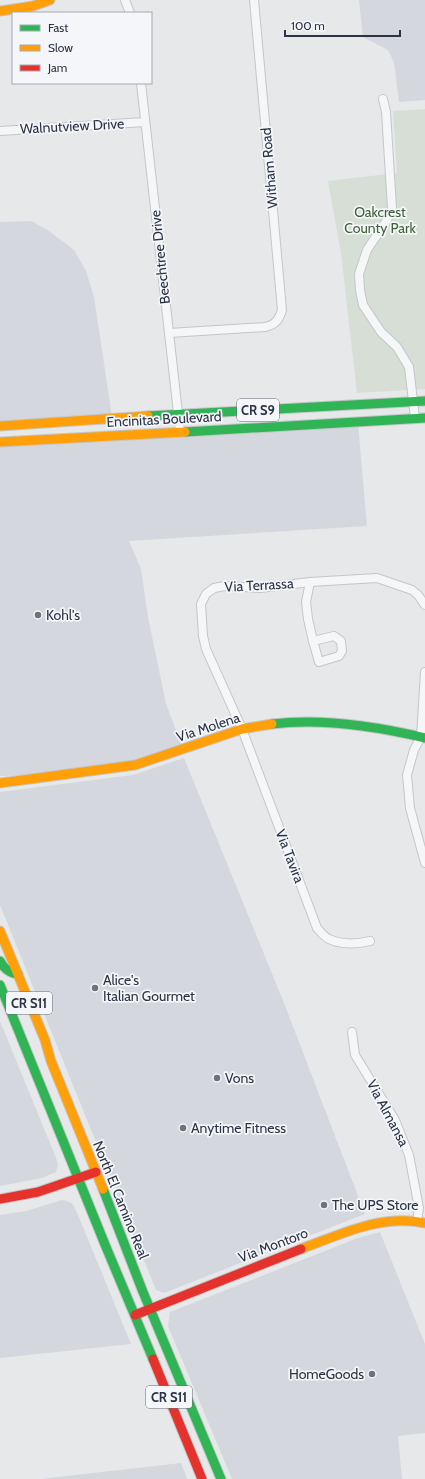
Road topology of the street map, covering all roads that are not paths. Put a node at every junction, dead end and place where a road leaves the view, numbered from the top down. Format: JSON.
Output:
{"nodes":[{"id":1,"x":50,"y":0,"type":"edge"},
{"id":2,"x":125,"y":0,"type":"edge"},
{"id":3,"x":254,"y":0,"type":"edge"},
{"id":4,"x":0,"y":11,"type":"edge"},
{"id":5,"x":130,"y":12,"type":"edge"},
{"id":6,"x":141,"y":84,"type":"edge"},
{"id":7,"x":383,"y":98,"type":"dead end"},
{"id":8,"x":145,"y":122,"type":"junction"},
{"id":9,"x":0,"y":131,"type":"edge"},
{"id":10,"x":169,"y":333,"type":"junction"},
{"id":11,"x":425,"y":401,"type":"edge"},
{"id":12,"x":413,"y":402,"type":"junction"},
{"id":13,"x":178,"y":414,"type":"junction"},
{"id":14,"x":415,"y":418,"type":"junction"},
{"id":15,"x":425,"y":418,"type":"edge"},
{"id":16,"x":103,"y":420,"type":"junction"},
{"id":17,"x":0,"y":426,"type":"edge"},
{"id":18,"x":180,"y":431,"type":"junction"},
{"id":19,"x":42,"y":440,"type":"junction"},
{"id":20,"x":0,"y":442,"type":"edge"},
{"id":21,"x":310,"y":582,"type":"junction"},
{"id":22,"x":425,"y":605,"type":"edge"},
{"id":23,"x":313,"y":640,"type":"dead end"},
{"id":24,"x":425,"y":672,"type":"edge"},
{"id":25,"x":242,"y":729,"type":"junction"},
{"id":26,"x":423,"y":738,"type":"edge"},
{"id":27,"x":0,"y":783,"type":"edge"},
{"id":28,"x":425,"y":863,"type":"edge"},
{"id":29,"x":0,"y":931,"type":"edge"},
{"id":30,"x":370,"y":941,"type":"dead end"},
{"id":31,"x":0,"y":961,"type":"edge"},
{"id":32,"x":18,"y":974,"type":"junction"},
{"id":33,"x":0,"y":985,"type":"edge"},
{"id":34,"x":352,"y":1032,"type":"dead end"},
{"id":35,"x":96,"y":1172,"type":"junction"},
{"id":36,"x":78,"y":1178,"type":"junction"},
{"id":37,"x":0,"y":1199,"type":"edge"},
{"id":38,"x":421,"y":1222,"type":"edge"},
{"id":39,"x":150,"y":1309,"type":"junction"},
{"id":40,"x":135,"y":1315,"type":"junction"},
{"id":41,"x":182,"y":1430,"type":"junction"},
{"id":42,"x":202,"y":1479,"type":"edge"},
{"id":43,"x":220,"y":1479,"type":"edge"}],
"edges":[{"from":1,"to":4,"type":"main road"},
{"from":2,"to":5,"type":"street"},
{"from":3,"to":10,"type":"street","name":"Witham Road"},
{"from":6,"to":8,"type":"street","name":"Beechtree Drive"},
{"from":7,"to":12,"type":"street"},
{"from":8,"to":9,"type":"street","name":"Walnutview Drive"},
{"from":8,"to":10,"type":"street","name":"Beechtree Drive"},
{"from":10,"to":13,"type":"street","name":"Beechtree Drive"},
{"from":11,"to":12,"type":"main road","name":"Encinitas Boulevard","number":"CR S9"},
{"from":12,"to":13,"type":"main road","name":"Encinitas Boulevard","number":"CR S9"},
{"from":12,"to":14,"type":"street"},
{"from":13,"to":16,"type":"main road","name":"Encinitas Boulevard","number":"CR S9"},
{"from":13,"to":18,"type":"street","name":"Beechtree Drive"},
{"from":14,"to":15,"type":"main road","name":"Encinitas Boulevard","number":"CR S9"},
{"from":14,"to":18,"type":"main road","name":"Encinitas Boulevard","number":"CR S9"},
{"from":16,"to":17,"type":"main road","name":"Encinitas Boulevard","number":"CR S9"},
{"from":16,"to":19,"type":"main road"},
{"from":18,"to":19,"type":"main road","name":"Encinitas Boulevard","number":"CR S9"},
{"from":19,"to":20,"type":"main road","name":"Encinitas Boulevard","number":"CR S9"},
{"from":21,"to":22,"type":"street","name":"Via Terrassa"},
{"from":21,"to":23,"type":"street"},
{"from":21,"to":25,"type":"street","name":"Via Terrassa"},
{"from":24,"to":26,"type":"street"},
{"from":25,"to":26,"type":"main road","name":"Via Molena"},
{"from":25,"to":27,"type":"main road","name":"Via Molena"},
{"from":25,"to":30,"type":"street","name":"Via Tavira"},
{"from":26,"to":28,"type":"street"},
{"from":29,"to":32,"type":"main road","name":"North El Camino Real","number":"CR S11"},
{"from":31,"to":32,"type":"main road"},
{"from":32,"to":35,"type":"main road","name":"North El Camino Real","number":"CR S11"},
{"from":33,"to":36,"type":"main road","number":"CR S11"},
{"from":34,"to":38,"type":"street","name":"Via Almansa"},
{"from":35,"to":36,"type":"main road"},
{"from":35,"to":39,"type":"main road","name":"North El Camino Real","number":"CR S11"},
{"from":36,"to":37,"type":"main road"},
{"from":36,"to":40,"type":"main road","number":"CR S11"},
{"from":38,"to":39,"type":"main road","name":"Via Montoro"},
{"from":39,"to":40,"type":"main road","name":"Via Montoro"},
{"from":39,"to":43,"type":"main road","name":"North El Camino Real","number":"CR S11"},
{"from":40,"to":41,"type":"main road","number":"CR S11"},
{"from":41,"to":42,"type":"main road","number":"CR S11"},
{"from":41,"to":43,"type":"main road"}]}
